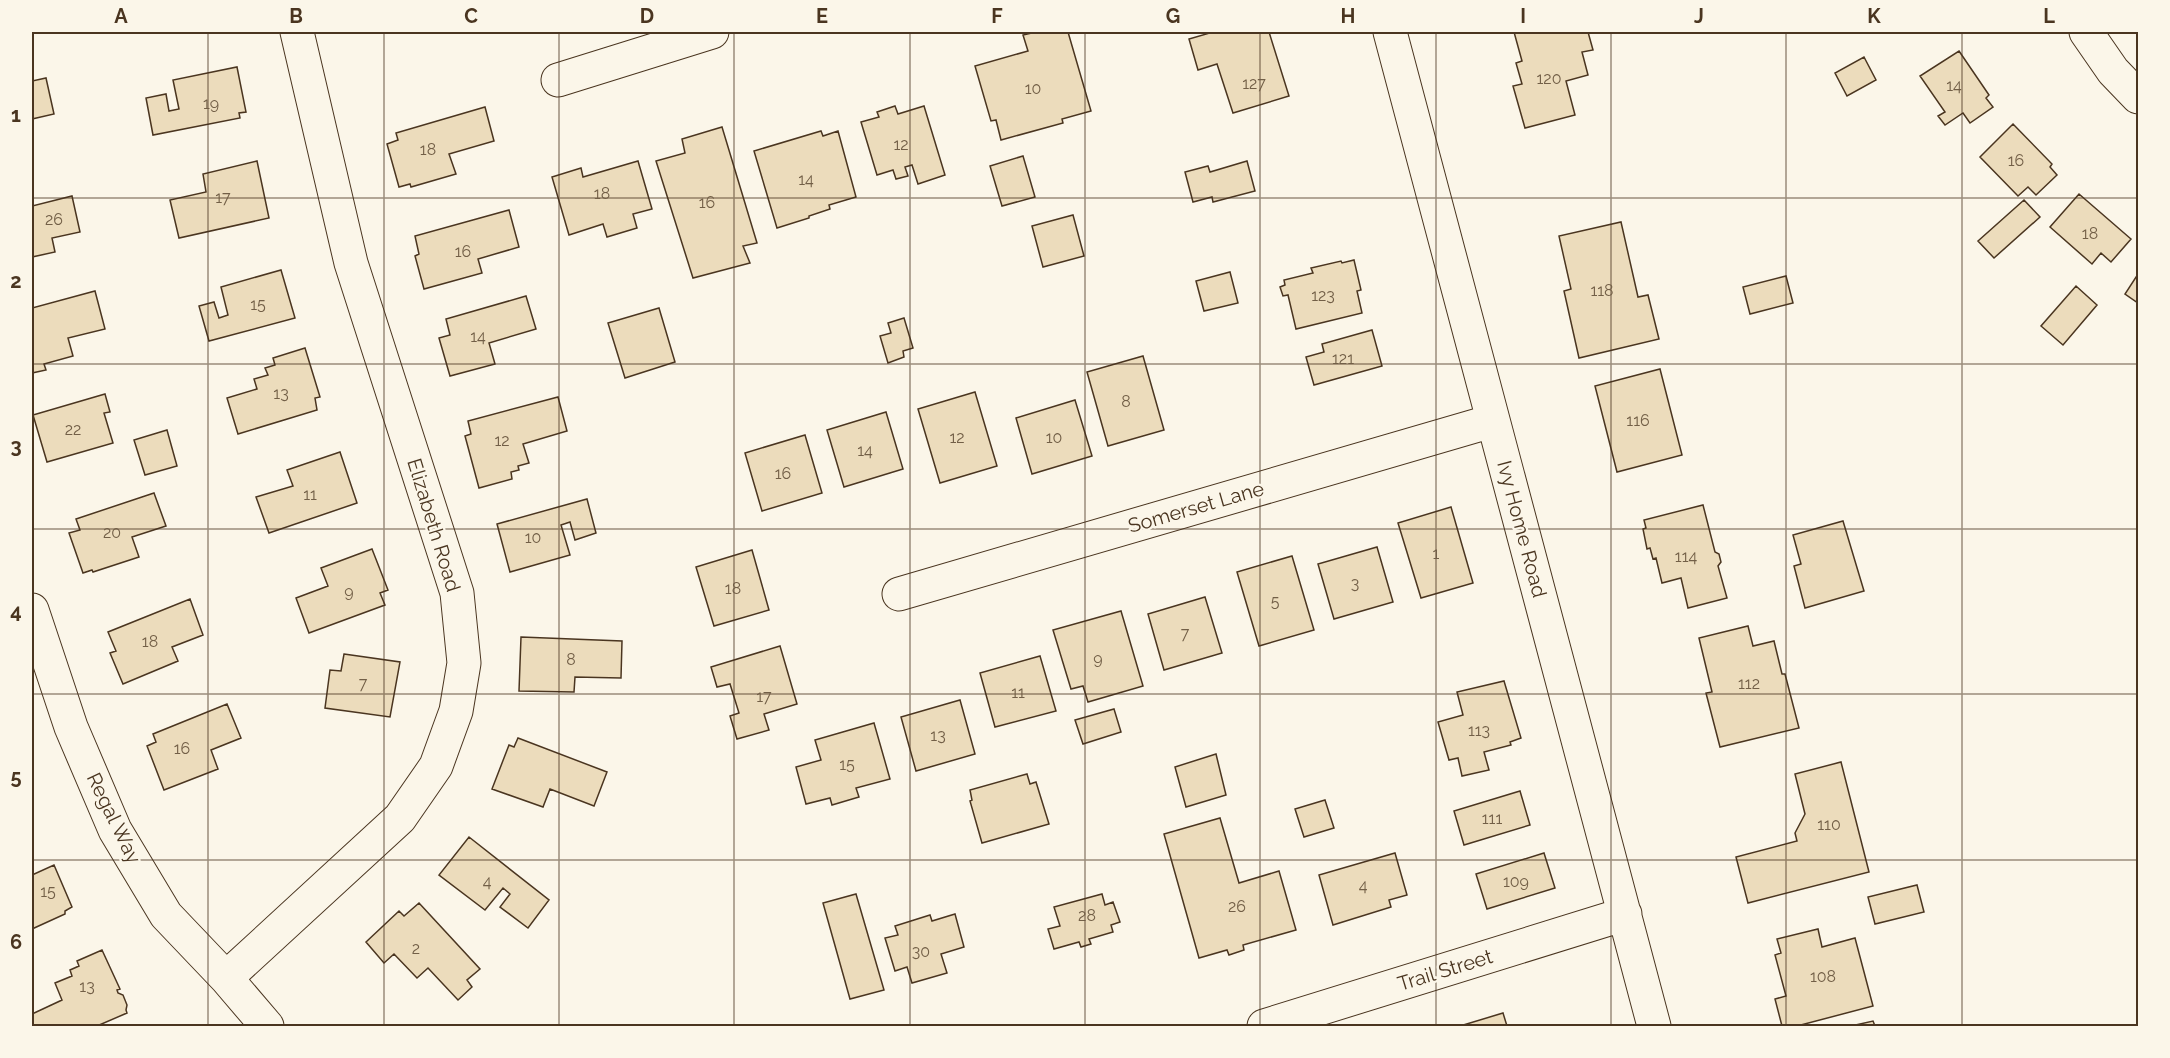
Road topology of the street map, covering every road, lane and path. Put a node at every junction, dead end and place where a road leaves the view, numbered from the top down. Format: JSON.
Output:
{"nodes":[{"id":1,"x":297,"y":32,"type":"edge"},
{"id":2,"x":712,"y":32,"type":"edge"},
{"id":3,"x":1390,"y":32,"type":"edge"},
{"id":4,"x":2086,"y":32,"type":"edge"},
{"id":5,"x":558,"y":80,"type":"dead end"},
{"id":6,"x":2139,"y":97,"type":"edge"},
{"id":7,"x":1492,"y":421,"type":"junction"},
{"id":8,"x":899,"y":594,"type":"dead end"},
{"id":9,"x":32,"y":610,"type":"edge"},
{"id":10,"x":1626,"y":914,"type":"junction"},
{"id":11,"x":226,"y":978,"type":"junction"},
{"id":12,"x":267,"y":1026,"type":"edge"},
{"id":13,"x":1264,"y":1026,"type":"edge"},
{"id":14,"x":1654,"y":1026,"type":"edge"}],
"edges":[{"from":1,"to":11,"type":"street","name":"Elizabeth Road"},
{"from":2,"to":5,"type":"street"},
{"from":3,"to":7,"type":"street","name":"Ivy Home Road"},
{"from":4,"to":6,"type":"street"},
{"from":7,"to":8,"type":"street","name":"Somerset Lane"},
{"from":7,"to":10,"type":"street","name":"Ivy Home Road"},
{"from":9,"to":11,"type":"street","name":"Regal Way"},
{"from":10,"to":13,"type":"street","name":"Trail Street"},
{"from":10,"to":14,"type":"street","name":"Ivy Home Road"},
{"from":11,"to":12,"type":"street","name":"Regal Way"}]}
